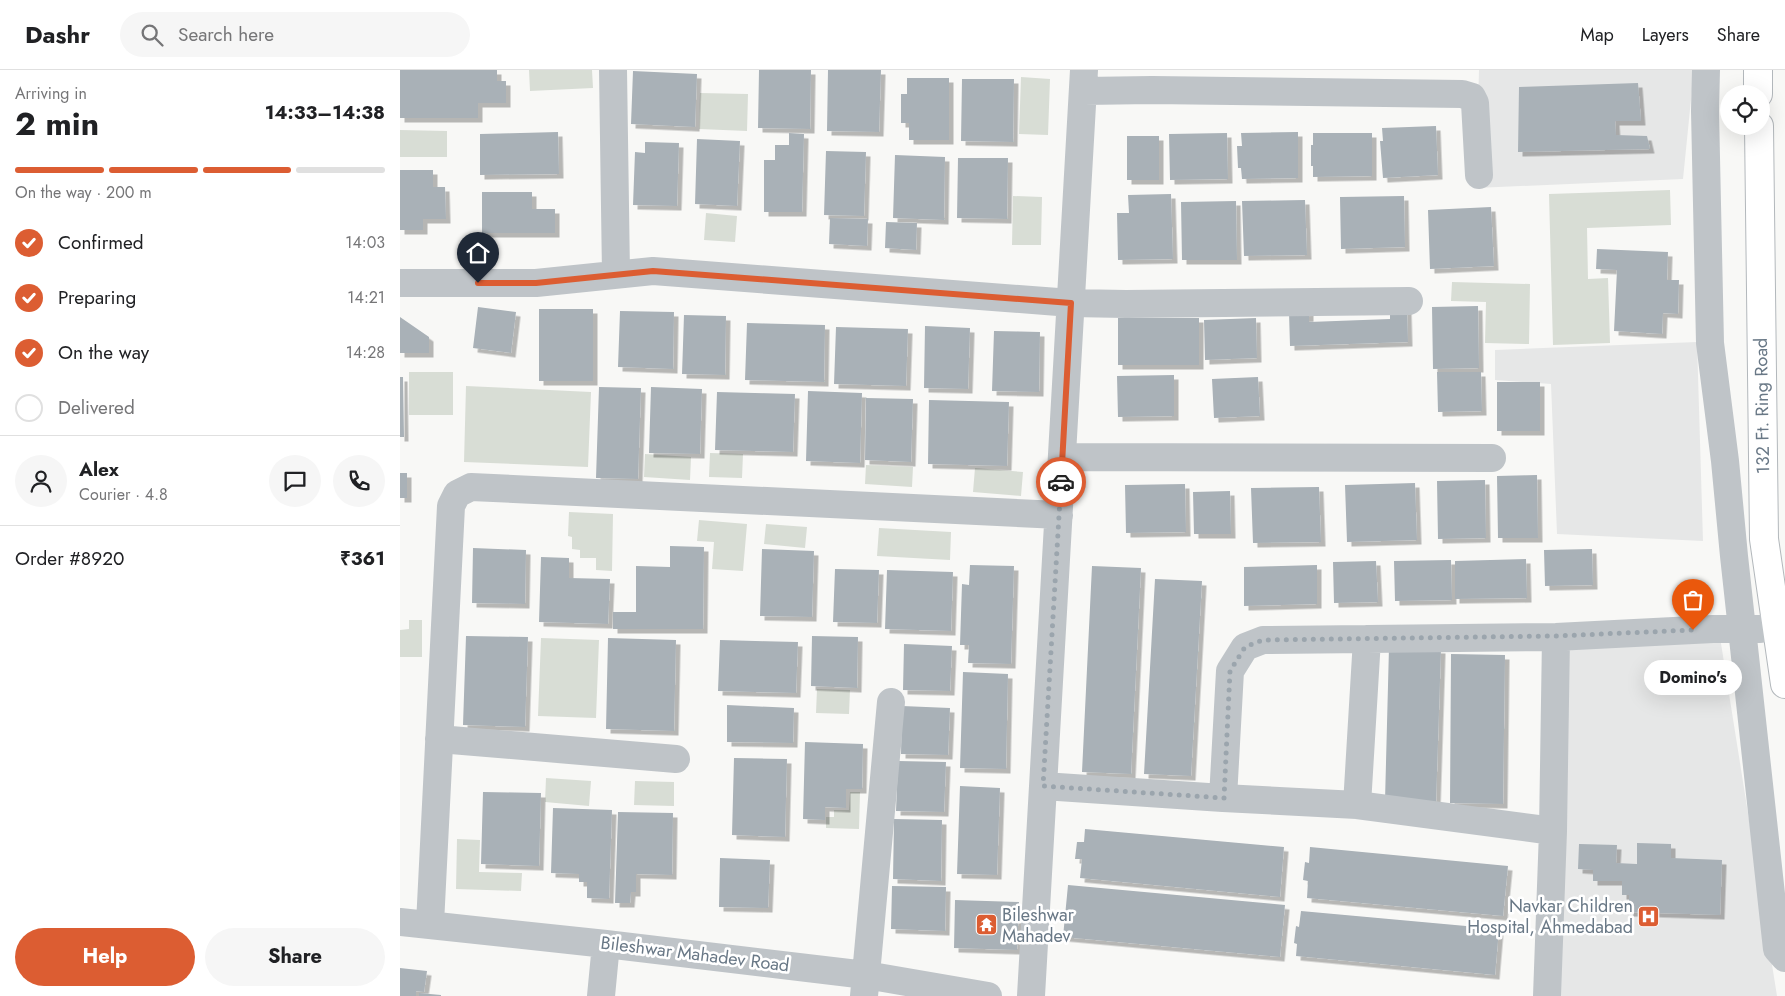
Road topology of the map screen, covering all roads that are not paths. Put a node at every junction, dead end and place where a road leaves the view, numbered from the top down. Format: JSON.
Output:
{"nodes":[{"id":1,"x":613,"y":70,"type":"edge"},
{"id":2,"x":1706,"y":70,"type":"edge"},
{"id":3,"x":1758,"y":70,"type":"edge"},
{"id":4,"x":1084,"y":80,"type":"edge"},
{"id":5,"x":1758,"y":85,"type":"edge"},
{"id":6,"x":1759,"y":135,"type":"edge"},
{"id":7,"x":1479,"y":175,"type":"dead end"},
{"id":8,"x":616,"y":274,"type":"junction"},
{"id":9,"x":400,"y":283,"type":"edge"},
{"id":10,"x":1410,"y":300,"type":"dead end"},
{"id":11,"x":1071,"y":303,"type":"junction"},
{"id":12,"x":1062,"y":457,"type":"junction"},
{"id":13,"x":1492,"y":458,"type":"dead end"},
{"id":14,"x":1059,"y":515,"type":"junction"},
{"id":15,"x":1743,"y":629,"type":"junction"},
{"id":16,"x":1777,"y":629,"type":"junction"},
{"id":17,"x":1556,"y":636,"type":"junction"},
{"id":18,"x":1367,"y":639,"type":"junction"},
{"id":19,"x":1785,"y":684,"type":"edge"},
{"id":20,"x":891,"y":702,"type":"dead end"},
{"id":21,"x":438,"y":738,"type":"junction"},
{"id":22,"x":676,"y":759,"type":"dead end"},
{"id":23,"x":1043,"y":786,"type":"junction"},
{"id":24,"x":1224,"y":798,"type":"junction"},
{"id":25,"x":1357,"y":805,"type":"junction"},
{"id":26,"x":1553,"y":831,"type":"junction"},
{"id":27,"x":400,"y":922,"type":"edge"},
{"id":28,"x":430,"y":924,"type":"junction"},
{"id":29,"x":606,"y":944,"type":"junction"},
{"id":30,"x":1785,"y":958,"type":"edge"},
{"id":31,"x":865,"y":985,"type":"edge"},
{"id":32,"x":601,"y":996,"type":"edge"},
{"id":33,"x":988,"y":996,"type":"edge"},
{"id":34,"x":1031,"y":996,"type":"edge"},
{"id":35,"x":1547,"y":996,"type":"edge"}],
"edges":[{"from":1,"to":8,"type":"street"},
{"from":2,"to":15,"type":"street"},
{"from":3,"to":5,"type":"main road"},
{"from":4,"to":7,"type":"street"},
{"from":4,"to":11,"type":"street"},
{"from":6,"to":16,"type":"main road","name":"132 Ft. Ring Road"},
{"from":8,"to":9,"type":"street"},
{"from":8,"to":11,"type":"street"},
{"from":10,"to":11,"type":"street"},
{"from":11,"to":12,"type":"street"},
{"from":12,"to":13,"type":"street"},
{"from":12,"to":14,"type":"street"},
{"from":14,"to":21,"type":"street"},
{"from":14,"to":23,"type":"street"},
{"from":15,"to":16,"type":"street"},
{"from":15,"to":17,"type":"street"},
{"from":15,"to":30,"type":"street"},
{"from":16,"to":19,"type":"main road","name":"132 Ft. Ring Road"},
{"from":17,"to":18,"type":"street"},
{"from":17,"to":26,"type":"street"},
{"from":18,"to":24,"type":"street"},
{"from":18,"to":25,"type":"street"},
{"from":20,"to":31,"type":"street"},
{"from":21,"to":22,"type":"street"},
{"from":21,"to":28,"type":"street"},
{"from":23,"to":24,"type":"street"},
{"from":23,"to":34,"type":"street"},
{"from":24,"to":25,"type":"street"},
{"from":25,"to":26,"type":"street"},
{"from":26,"to":35,"type":"street"},
{"from":27,"to":28,"type":"street","name":"Bileshwar Mahadev Road"},
{"from":28,"to":29,"type":"street","name":"Bileshwar Mahadev Road"},
{"from":29,"to":31,"type":"street","name":"Bileshwar Mahadev Road"},
{"from":29,"to":32,"type":"street"},
{"from":31,"to":33,"type":"street","name":"Bileshwar Mahadev Road"}]}
